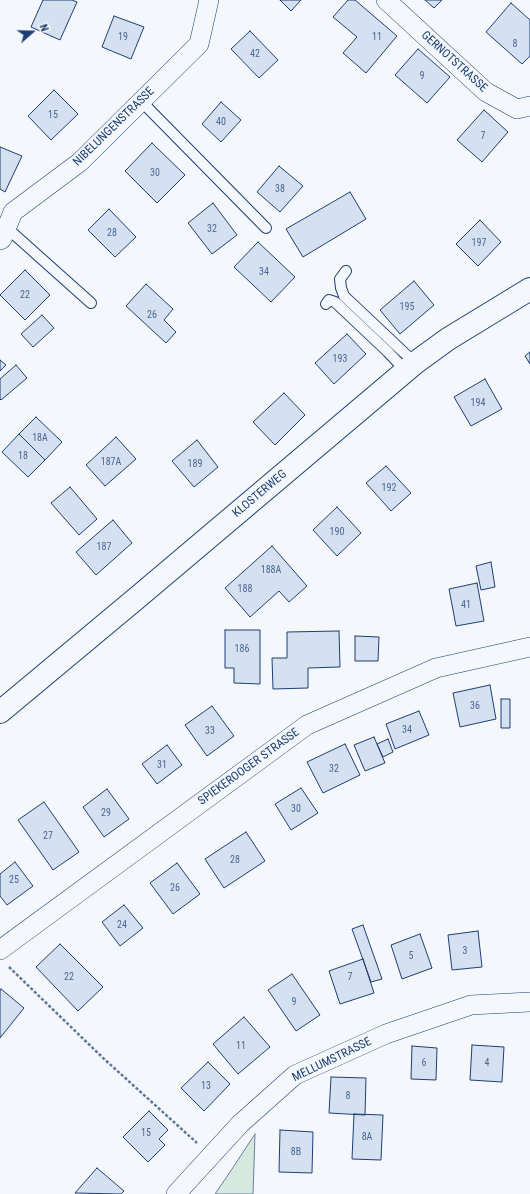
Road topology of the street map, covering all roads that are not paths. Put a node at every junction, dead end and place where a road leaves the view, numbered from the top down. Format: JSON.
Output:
{"nodes":[{"id":1,"x":209,"y":0,"type":"edge"},
{"id":2,"x":386,"y":0,"type":"edge"},
{"id":3,"x":141,"y":101,"type":"junction"},
{"id":4,"x":530,"y":106,"type":"edge"},
{"id":5,"x":266,"y":228,"type":"dead end"},
{"id":6,"x":2,"y":236,"type":"edge"},
{"id":7,"x":346,"y":271,"type":"dead end"},
{"id":8,"x":530,"y":289,"type":"edge"},
{"id":9,"x":91,"y":303,"type":"dead end"},
{"id":10,"x":326,"y":304,"type":"dead end"},
{"id":11,"x":410,"y":367,"type":"junction"},
{"id":12,"x":530,"y":646,"type":"edge"},
{"id":13,"x":0,"y":712,"type":"edge"},
{"id":14,"x":3,"y":957,"type":"edge"},
{"id":15,"x":530,"y":1002,"type":"edge"},
{"id":16,"x":176,"y":1194,"type":"edge"}],
"edges":[{"from":1,"to":3,"type":"street","name":"NIBELUNGENSTRASSE"},
{"from":2,"to":4,"type":"street","name":"GERNOTSTRASSE"},
{"from":3,"to":5,"type":"lane"},
{"from":3,"to":6,"type":"street","name":"NIBELUNGENSTRASSE"},
{"from":6,"to":9,"type":"lane"},
{"from":7,"to":11,"type":"lane"},
{"from":8,"to":11,"type":"street","name":"KLOSTERWEG"},
{"from":10,"to":11,"type":"lane"},
{"from":11,"to":13,"type":"street","name":"KLOSTERWEG"},
{"from":12,"to":14,"type":"street","name":"SPIEKEROOGER STRASSE"},
{"from":15,"to":16,"type":"street","name":"MELLUMSTRASSE"}]}
